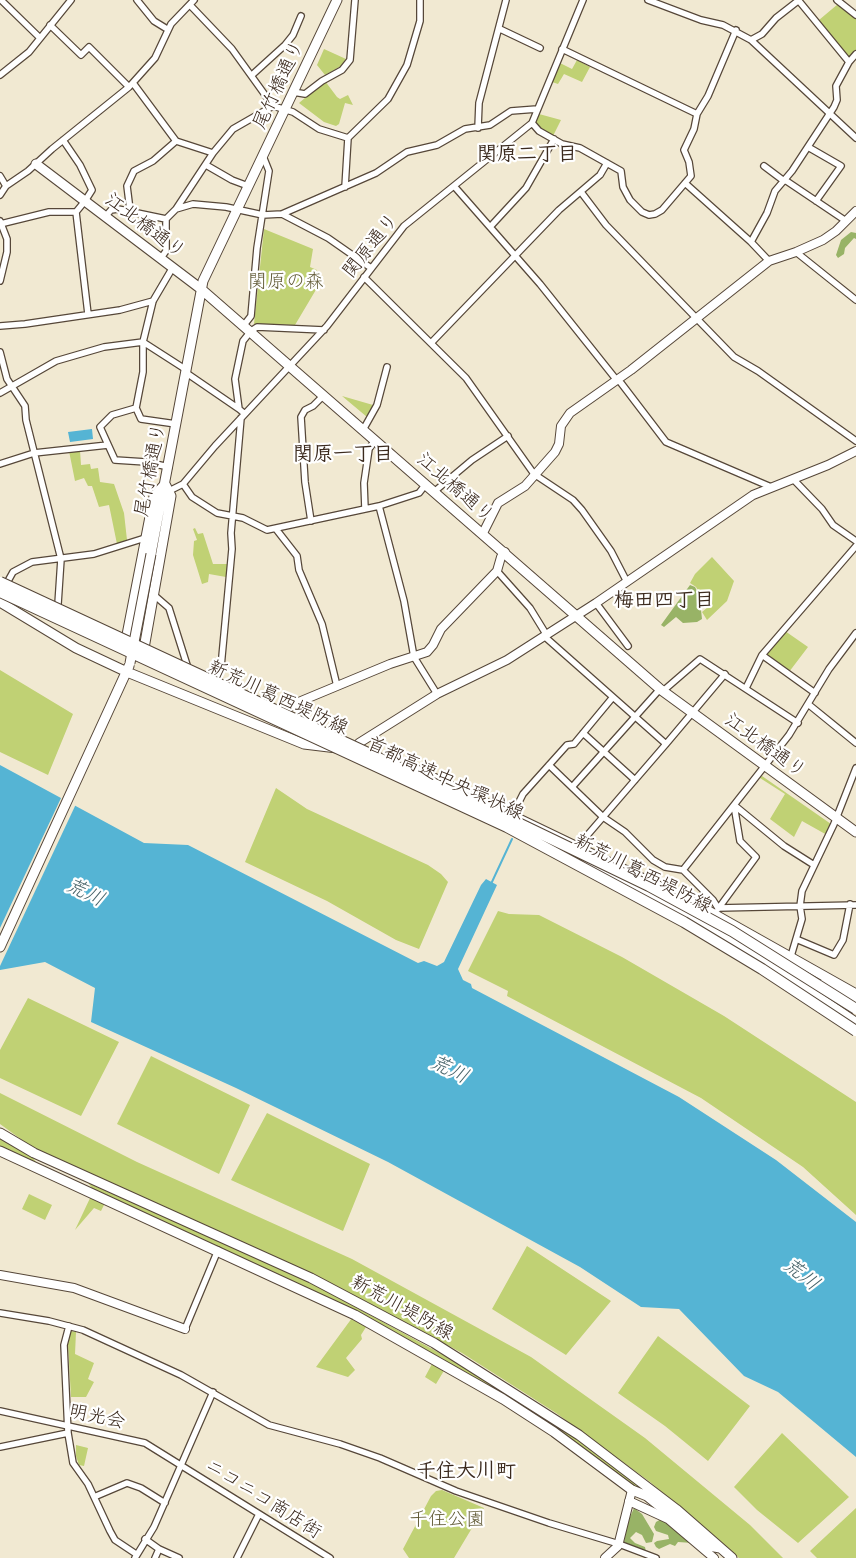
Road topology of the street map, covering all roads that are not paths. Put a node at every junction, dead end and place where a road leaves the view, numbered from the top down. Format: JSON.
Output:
{"nodes":[{"id":1,"x":1,"y":0,"type":"edge"},
{"id":2,"x":70,"y":0,"type":"edge"},
{"id":3,"x":137,"y":0,"type":"edge"},
{"id":4,"x":337,"y":0,"type":"edge"},
{"id":5,"x":355,"y":0,"type":"edge"},
{"id":6,"x":420,"y":0,"type":"edge"},
{"id":7,"x":506,"y":0,"type":"edge"},
{"id":8,"x":583,"y":0,"type":"edge"},
{"id":9,"x":648,"y":0,"type":"edge"},
{"id":10,"x":799,"y":0,"type":"edge"},
{"id":11,"x":838,"y":0,"type":"edge"},
{"id":12,"x":192,"y":2,"type":"edge"},
{"id":13,"x":856,"y":14,"type":"edge"},
{"id":14,"x":301,"y":16,"type":"dead end"},
{"id":15,"x":50,"y":25,"type":"junction"},
{"id":16,"x":500,"y":29,"type":"junction"},
{"id":17,"x":167,"y":30,"type":"junction"},
{"id":18,"x":736,"y":30,"type":"junction"},
{"id":19,"x":40,"y":38,"type":"junction"},
{"id":20,"x":751,"y":40,"type":"junction"},
{"id":21,"x":540,"y":48,"type":"dead end"},
{"id":22,"x":562,"y":49,"type":"junction"},
{"id":23,"x":856,"y":54,"type":"edge"},
{"id":24,"x":849,"y":62,"type":"junction"},
{"id":25,"x":0,"y":75,"type":"edge"},
{"id":26,"x":252,"y":75,"type":"junction"},
{"id":27,"x":131,"y":85,"type":"junction"},
{"id":28,"x":293,"y":92,"type":"junction"},
{"id":29,"x":273,"y":106,"type":"junction"},
{"id":30,"x":285,"y":109,"type":"junction"},
{"id":31,"x":537,"y":109,"type":"junction"},
{"id":32,"x":697,"y":114,"type":"junction"},
{"id":33,"x":830,"y":114,"type":"junction"},
{"id":34,"x":532,"y":123,"type":"junction"},
{"id":35,"x":478,"y":128,"type":"junction"},
{"id":36,"x":348,"y":138,"type":"junction"},
{"id":37,"x":856,"y":138,"type":"edge"},
{"id":38,"x":554,"y":139,"type":"junction"},
{"id":39,"x":63,"y":140,"type":"junction"},
{"id":40,"x":176,"y":141,"type":"junction"},
{"id":41,"x":808,"y":147,"type":"junction"},
{"id":42,"x":213,"y":153,"type":"junction"},
{"id":43,"x":263,"y":156,"type":"junction"},
{"id":44,"x":607,"y":163,"type":"junction"},
{"id":45,"x":36,"y":164,"type":"junction"},
{"id":46,"x":206,"y":165,"type":"junction"},
{"id":47,"x":764,"y":166,"type":"dead end"},
{"id":48,"x":0,"y":176,"type":"edge"},
{"id":49,"x":784,"y":181,"type":"junction"},
{"id":50,"x":685,"y":183,"type":"junction"},
{"id":51,"x":6,"y":186,"type":"junction"},
{"id":52,"x":248,"y":186,"type":"junction"},
{"id":53,"x":454,"y":186,"type":"junction"},
{"id":54,"x":345,"y":187,"type":"junction"},
{"id":55,"x":581,"y":192,"type":"junction"},
{"id":56,"x":0,"y":194,"type":"edge"},
{"id":57,"x":85,"y":201,"type":"junction"},
{"id":58,"x":816,"y":201,"type":"junction"},
{"id":59,"x":176,"y":209,"type":"junction"},
{"id":60,"x":130,"y":210,"type":"junction"},
{"id":61,"x":238,"y":210,"type":"junction"},
{"id":62,"x":856,"y":211,"type":"edge"},
{"id":63,"x":76,"y":212,"type":"junction"},
{"id":64,"x":282,"y":214,"type":"junction"},
{"id":65,"x":263,"y":215,"type":"junction"},
{"id":66,"x":105,"y":216,"type":"junction"},
{"id":67,"x":166,"y":219,"type":"junction"},
{"id":68,"x":846,"y":221,"type":"junction"},
{"id":69,"x":0,"y":223,"type":"edge"},
{"id":70,"x":490,"y":227,"type":"junction"},
{"id":71,"x":751,"y":242,"type":"junction"},
{"id":72,"x":796,"y":252,"type":"junction"},
{"id":73,"x":514,"y":256,"type":"junction"},
{"id":74,"x":161,"y":258,"type":"junction"},
{"id":75,"x":768,"y":261,"type":"junction"},
{"id":76,"x":173,"y":267,"type":"junction"},
{"id":77,"x":371,"y":268,"type":"junction"},
{"id":78,"x":364,"y":277,"type":"junction"},
{"id":79,"x":0,"y":280,"type":"edge"},
{"id":80,"x":201,"y":289,"type":"junction"},
{"id":81,"x":856,"y":300,"type":"edge"},
{"id":82,"x":153,"y":302,"type":"junction"},
{"id":83,"x":88,"y":314,"type":"junction"},
{"id":84,"x":696,"y":319,"type":"junction"},
{"id":85,"x":0,"y":326,"type":"edge"},
{"id":86,"x":247,"y":328,"type":"junction"},
{"id":87,"x":324,"y":330,"type":"junction"},
{"id":88,"x":143,"y":342,"type":"junction"},
{"id":89,"x":432,"y":342,"type":"junction"},
{"id":90,"x":0,"y":352,"type":"edge"},
{"id":91,"x":290,"y":366,"type":"junction"},
{"id":92,"x":387,"y":367,"type":"dead end"},
{"id":93,"x":185,"y":371,"type":"junction"},
{"id":94,"x":618,"y":380,"type":"junction"},
{"id":95,"x":11,"y":387,"type":"junction"},
{"id":96,"x":0,"y":393,"type":"edge"},
{"id":97,"x":324,"y":396,"type":"junction"},
{"id":98,"x":136,"y":408,"type":"junction"},
{"id":99,"x":239,"y":409,"type":"junction"},
{"id":100,"x":243,"y":416,"type":"junction"},
{"id":101,"x":176,"y":424,"type":"junction"},
{"id":102,"x":363,"y":430,"type":"junction"},
{"id":103,"x":508,"y":436,"type":"junction"},
{"id":104,"x":375,"y":440,"type":"junction"},
{"id":105,"x":856,"y":441,"type":"edge"},
{"id":106,"x":108,"y":445,"type":"junction"},
{"id":107,"x":856,"y":451,"type":"edge"},
{"id":108,"x":34,"y":453,"type":"junction"},
{"id":109,"x":0,"y":464,"type":"edge"},
{"id":110,"x":169,"y":467,"type":"junction"},
{"id":111,"x":534,"y":474,"type":"junction"},
{"id":112,"x":793,"y":479,"type":"junction"},
{"id":113,"x":183,"y":484,"type":"junction"},
{"id":114,"x":426,"y":484,"type":"junction"},
{"id":115,"x":771,"y":487,"type":"junction"},
{"id":116,"x":166,"y":489,"type":"junction"},
{"id":117,"x":435,"y":491,"type":"junction"},
{"id":118,"x":379,"y":506,"type":"junction"},
{"id":119,"x":365,"y":509,"type":"junction"},
{"id":120,"x":233,"y":518,"type":"junction"},
{"id":121,"x":311,"y":521,"type":"junction"},
{"id":122,"x":276,"y":529,"type":"junction"},
{"id":123,"x":483,"y":533,"type":"junction"},
{"id":124,"x":145,"y":538,"type":"junction"},
{"id":125,"x":856,"y":542,"type":"edge"},
{"id":126,"x":856,"y":546,"type":"edge"},
{"id":127,"x":505,"y":552,"type":"junction"},
{"id":128,"x":60,"y":559,"type":"junction"},
{"id":129,"x":497,"y":571,"type":"junction"},
{"id":130,"x":3,"y":580,"type":"edge"},
{"id":131,"x":627,"y":582,"type":"junction"},
{"id":132,"x":0,"y":587,"type":"edge"},
{"id":133,"x":0,"y":592,"type":"edge"},
{"id":134,"x":154,"y":595,"type":"junction"},
{"id":135,"x":0,"y":602,"type":"edge"},
{"id":136,"x":596,"y":602,"type":"junction"},
{"id":137,"x":58,"y":604,"type":"junction"},
{"id":138,"x":576,"y":615,"type":"junction"},
{"id":139,"x":856,"y":633,"type":"edge"},
{"id":140,"x":545,"y":635,"type":"junction"},
{"id":141,"x":126,"y":641,"type":"junction"},
{"id":142,"x":628,"y":646,"type":"dead end"},
{"id":143,"x":144,"y":649,"type":"junction"},
{"id":144,"x":762,"y":655,"type":"junction"},
{"id":145,"x":414,"y":657,"type":"junction"},
{"id":146,"x":188,"y":665,"type":"junction"},
{"id":147,"x":129,"y":667,"type":"junction"},
{"id":148,"x":725,"y":674,"type":"junction"},
{"id":149,"x":217,"y":679,"type":"junction"},
{"id":150,"x":337,"y":686,"type":"junction"},
{"id":151,"x":746,"y":688,"type":"junction"},
{"id":152,"x":661,"y":690,"type":"junction"},
{"id":153,"x":815,"y":693,"type":"junction"},
{"id":154,"x":437,"y":694,"type":"junction"},
{"id":155,"x":613,"y":697,"type":"junction"},
{"id":156,"x":808,"y":704,"type":"junction"},
{"id":157,"x":284,"y":710,"type":"junction"},
{"id":158,"x":692,"y":713,"type":"junction"},
{"id":159,"x":634,"y":716,"type":"junction"},
{"id":160,"x":798,"y":723,"type":"junction"},
{"id":161,"x":583,"y":733,"type":"junction"},
{"id":162,"x":359,"y":743,"type":"junction"},
{"id":163,"x":856,"y":743,"type":"edge"},
{"id":164,"x":666,"y":744,"type":"junction"},
{"id":165,"x":346,"y":747,"type":"junction"},
{"id":166,"x":603,"y":753,"type":"junction"},
{"id":167,"x":549,"y":766,"type":"junction"},
{"id":168,"x":764,"y":766,"type":"junction"},
{"id":169,"x":856,"y":768,"type":"edge"},
{"id":170,"x":635,"y":780,"type":"junction"},
{"id":171,"x":573,"y":786,"type":"junction"},
{"id":172,"x":734,"y":805,"type":"junction"},
{"id":173,"x":513,"y":814,"type":"junction"},
{"id":174,"x":603,"y":817,"type":"junction"},
{"id":175,"x":836,"y":818,"type":"junction"},
{"id":176,"x":856,"y":832,"type":"edge"},
{"id":177,"x":578,"y":846,"type":"junction"},
{"id":178,"x":814,"y":865,"type":"junction"},
{"id":179,"x":683,"y":870,"type":"junction"},
{"id":180,"x":853,"y":904,"type":"edge"},
{"id":181,"x":800,"y":906,"type":"junction"},
{"id":182,"x":716,"y":911,"type":"junction"},
{"id":183,"x":684,"y":922,"type":"junction"},
{"id":184,"x":708,"y":926,"type":"junction"},
{"id":185,"x":796,"y":939,"type":"junction"},
{"id":186,"x":0,"y":948,"type":"edge"},
{"id":187,"x":791,"y":956,"type":"junction"},
{"id":188,"x":807,"y":976,"type":"junction"},
{"id":189,"x":856,"y":994,"type":"edge"},
{"id":190,"x":856,"y":1002,"type":"edge"},
{"id":191,"x":856,"y":1009,"type":"edge"},
{"id":192,"x":856,"y":1015,"type":"edge"},
{"id":193,"x":856,"y":1023,"type":"edge"},
{"id":194,"x":856,"y":1031,"type":"edge"},
{"id":195,"x":0,"y":1133,"type":"edge"},
{"id":196,"x":0,"y":1151,"type":"edge"},
{"id":197,"x":34,"y":1153,"type":"junction"},
{"id":198,"x":89,"y":1192,"type":"junction"},
{"id":199,"x":218,"y":1250,"type":"junction"},
{"id":200,"x":0,"y":1275,"type":"edge"},
{"id":201,"x":0,"y":1313,"type":"edge"},
{"id":202,"x":69,"y":1326,"type":"junction"},
{"id":203,"x":185,"y":1329,"type":"joint"},
{"id":204,"x":213,"y":1392,"type":"junction"},
{"id":205,"x":0,"y":1411,"type":"edge"},
{"id":206,"x":68,"y":1429,"type":"junction"},
{"id":207,"x":0,"y":1448,"type":"edge"},
{"id":208,"x":181,"y":1466,"type":"junction"},
{"id":209,"x":632,"y":1490,"type":"junction"},
{"id":210,"x":647,"y":1496,"type":"junction"},
{"id":211,"x":94,"y":1497,"type":"junction"},
{"id":212,"x":629,"y":1501,"type":"junction"},
{"id":213,"x":165,"y":1503,"type":"junction"},
{"id":214,"x":642,"y":1506,"type":"junction"},
{"id":215,"x":259,"y":1514,"type":"junction"},
{"id":216,"x":145,"y":1540,"type":"junction"},
{"id":217,"x":619,"y":1544,"type":"junction"},
{"id":218,"x":720,"y":1548,"type":"junction"},
{"id":219,"x":159,"y":1549,"type":"junction"},
{"id":220,"x":135,"y":1556,"type":"edge"},
{"id":221,"x":155,"y":1558,"type":"edge"},
{"id":222,"x":179,"y":1558,"type":"edge"},
{"id":223,"x":237,"y":1558,"type":"edge"},
{"id":224,"x":330,"y":1558,"type":"edge"},
{"id":225,"x":605,"y":1558,"type":"edge"},
{"id":226,"x":656,"y":1558,"type":"edge"},
{"id":227,"x":714,"y":1558,"type":"edge"},
{"id":228,"x":732,"y":1558,"type":"edge"}],
"edges":[{"from":1,"to":19,"type":"street"},
{"from":2,"to":15,"type":"street"},
{"from":3,"to":17,"type":"street"},
{"from":4,"to":28,"type":"main road","name":"尾竹橋通り"},
{"from":5,"to":28,"type":"street"},
{"from":6,"to":36,"type":"street"},
{"from":7,"to":16,"type":"street"},
{"from":8,"to":22,"type":"street"},
{"from":9,"to":18,"type":"street"},
{"from":10,"to":20,"type":"street"},
{"from":10,"to":24,"type":"street"},
{"from":11,"to":13,"type":"street"},
{"from":12,"to":17,"type":"street"},
{"from":12,"to":26,"type":"street"},
{"from":14,"to":26,"type":"street"},
{"from":15,"to":19,"type":"street"},
{"from":15,"to":27,"type":"street"},
{"from":16,"to":21,"type":"street"},
{"from":16,"to":35,"type":"street"},
{"from":17,"to":27,"type":"street"},
{"from":18,"to":20,"type":"street"},
{"from":18,"to":32,"type":"street"},
{"from":19,"to":25,"type":"street"},
{"from":20,"to":33,"type":"street"},
{"from":22,"to":31,"type":"street"},
{"from":22,"to":32,"type":"street"},
{"from":23,"to":24,"type":"street"},
{"from":24,"to":33,"type":"street"},
{"from":26,"to":29,"type":"street"},
{"from":27,"to":39,"type":"street"},
{"from":27,"to":40,"type":"street"},
{"from":28,"to":30,"type":"main road","name":"尾竹橋通り"},
{"from":29,"to":30,"type":"street"},
{"from":29,"to":42,"type":"street"},
{"from":30,"to":36,"type":"street"},
{"from":30,"to":43,"type":"main road","name":"尾竹橋通り"},
{"from":31,"to":34,"type":"street"},
{"from":31,"to":35,"type":"street"},
{"from":32,"to":50,"type":"street"},
{"from":33,"to":37,"type":"street"},
{"from":33,"to":41,"type":"street"},
{"from":34,"to":38,"type":"street"},
{"from":34,"to":53,"type":"street","name":"関原通り"},
{"from":35,"to":54,"type":"street"},
{"from":36,"to":54,"type":"street"},
{"from":38,"to":44,"type":"street"},
{"from":38,"to":70,"type":"street"},
{"from":39,"to":45,"type":"street"},
{"from":39,"to":57,"type":"street"},
{"from":40,"to":42,"type":"street"},
{"from":40,"to":60,"type":"street"},
{"from":41,"to":49,"type":"street"},
{"from":41,"to":58,"type":"street"},
{"from":42,"to":46,"type":"street"},
{"from":43,"to":52,"type":"main road","name":"尾竹橋通り"},
{"from":43,"to":65,"type":"street"},
{"from":44,"to":50,"type":"street"},
{"from":44,"to":55,"type":"street"},
{"from":45,"to":51,"type":"street"},
{"from":45,"to":57,"type":"main road","name":"江北橋通り"},
{"from":46,"to":52,"type":"street"},
{"from":46,"to":59,"type":"street"},
{"from":47,"to":49,"type":"street"},
{"from":48,"to":51,"type":"street"},
{"from":49,"to":58,"type":"street"},
{"from":49,"to":71,"type":"street"},
{"from":50,"to":71,"type":"street"},
{"from":51,"to":56,"type":"street"},
{"from":52,"to":61,"type":"main road","name":"尾竹橋通り"},
{"from":53,"to":70,"type":"street"},
{"from":53,"to":77,"type":"street","name":"関原通り"},
{"from":54,"to":64,"type":"street"},
{"from":55,"to":73,"type":"street"},
{"from":55,"to":84,"type":"street"},
{"from":57,"to":63,"type":"street"},
{"from":57,"to":66,"type":"main road","name":"江北橋通り"},
{"from":58,"to":68,"type":"street"},
{"from":59,"to":61,"type":"street"},
{"from":59,"to":67,"type":"street"},
{"from":60,"to":66,"type":"street"},
{"from":60,"to":67,"type":"street"},
{"from":61,"to":65,"type":"street"},
{"from":61,"to":80,"type":"main road","name":"尾竹橋通り"},
{"from":62,"to":68,"type":"street"},
{"from":63,"to":69,"type":"street"},
{"from":63,"to":83,"type":"street"},
{"from":64,"to":65,"type":"street"},
{"from":64,"to":77,"type":"street"},
{"from":65,"to":86,"type":"street"},
{"from":66,"to":74,"type":"main road","name":"江北橋通り"},
{"from":67,"to":74,"type":"street"},
{"from":68,"to":72,"type":"street"},
{"from":69,"to":79,"type":"street"},
{"from":70,"to":73,"type":"street"},
{"from":71,"to":75,"type":"street"},
{"from":72,"to":75,"type":"street"},
{"from":72,"to":81,"type":"street"},
{"from":73,"to":89,"type":"street"},
{"from":73,"to":94,"type":"street"},
{"from":74,"to":76,"type":"main road","name":"江北橋通り"},
{"from":75,"to":84,"type":"street"},
{"from":76,"to":80,"type":"main road","name":"江北橋通り"},
{"from":76,"to":82,"type":"street"},
{"from":77,"to":78,"type":"street","name":"関原通り"},
{"from":78,"to":87,"type":"street","name":"関原通り"},
{"from":78,"to":89,"type":"street"},
{"from":80,"to":86,"type":"main road","name":"江北橋通り"},
{"from":80,"to":93,"type":"main road","name":"尾竹橋通り"},
{"from":82,"to":83,"type":"street"},
{"from":82,"to":88,"type":"street"},
{"from":83,"to":85,"type":"street"},
{"from":84,"to":94,"type":"street"},
{"from":84,"to":105,"type":"street"},
{"from":86,"to":87,"type":"street"},
{"from":86,"to":91,"type":"main road","name":"江北橋通り"},
{"from":86,"to":99,"type":"street"},
{"from":87,"to":91,"type":"street","name":"関原通り"},
{"from":88,"to":93,"type":"street"},
{"from":88,"to":95,"type":"street"},
{"from":88,"to":98,"type":"street"},
{"from":89,"to":103,"type":"street"},
{"from":90,"to":95,"type":"street"},
{"from":91,"to":97,"type":"main road","name":"江北橋通り"},
{"from":91,"to":100,"type":"street","name":"関原通り"},
{"from":92,"to":102,"type":"street"},
{"from":93,"to":99,"type":"street"},
{"from":93,"to":101,"type":"main road","name":"尾竹橋通り"},
{"from":94,"to":111,"type":"street"},
{"from":94,"to":115,"type":"street"},
{"from":95,"to":96,"type":"street"},
{"from":95,"to":108,"type":"street"},
{"from":97,"to":102,"type":"main road","name":"江北橋通り"},
{"from":97,"to":121,"type":"street"},
{"from":98,"to":101,"type":"street"},
{"from":98,"to":106,"type":"street"},
{"from":99,"to":100,"type":"street"},
{"from":100,"to":113,"type":"street","name":"関原通り"},
{"from":100,"to":120,"type":"street"},
{"from":101,"to":110,"type":"main road","name":"尾竹橋通り"},
{"from":102,"to":104,"type":"main road","name":"江北橋通り"},
{"from":103,"to":111,"type":"street"},
{"from":103,"to":117,"type":"street"},
{"from":104,"to":114,"type":"main road","name":"江北橋通り"},
{"from":104,"to":119,"type":"street"},
{"from":106,"to":108,"type":"street"},
{"from":106,"to":110,"type":"street"},
{"from":107,"to":112,"type":"street"},
{"from":108,"to":109,"type":"street"},
{"from":108,"to":128,"type":"street"},
{"from":110,"to":116,"type":"main road","name":"尾竹橋通り"},
{"from":111,"to":123,"type":"street"},
{"from":111,"to":131,"type":"street"},
{"from":112,"to":115,"type":"street"},
{"from":112,"to":125,"type":"street"},
{"from":113,"to":116,"type":"street"},
{"from":113,"to":120,"type":"street"},
{"from":114,"to":117,"type":"main road","name":"江北橋通り"},
{"from":114,"to":118,"type":"street"},
{"from":115,"to":131,"type":"street"},
{"from":116,"to":124,"type":"main road"},
{"from":116,"to":134,"type":"main road"},
{"from":116,"to":147,"type":"main road","name":"尾竹橋通り","bridge":true},
{"from":117,"to":123,"type":"main road","name":"江北橋通り"},
{"from":118,"to":119,"type":"street"},
{"from":118,"to":145,"type":"street"},
{"from":119,"to":121,"type":"street"},
{"from":120,"to":122,"type":"street"},
{"from":120,"to":149,"type":"street"},
{"from":121,"to":122,"type":"street"},
{"from":122,"to":150,"type":"street"},
{"from":123,"to":127,"type":"main road","name":"江北橋通り"},
{"from":124,"to":128,"type":"street"},
{"from":124,"to":141,"type":"main road"},
{"from":126,"to":144,"type":"street"},
{"from":127,"to":129,"type":"street"},
{"from":127,"to":138,"type":"main road","name":"江北橋通り"},
{"from":128,"to":130,"type":"street"},
{"from":128,"to":137,"type":"street"},
{"from":129,"to":140,"type":"street"},
{"from":129,"to":145,"type":"street"},
{"from":130,"to":137,"type":"main road","name":"新荒川葛西堤防線"},
{"from":130,"to":188,"type":"highway","name":"首都高速中央環状線","bridge":true},
{"from":131,"to":136,"type":"street"},
{"from":132,"to":141,"type":"main road","name":"新荒川葛西堤防線"},
{"from":133,"to":183,"type":"highway","name":"首都高速中央環状線","bridge":true},
{"from":134,"to":143,"type":"main road"},
{"from":134,"to":146,"type":"street"},
{"from":135,"to":147,"type":"main road"},
{"from":136,"to":138,"type":"street"},
{"from":136,"to":142,"type":"street"},
{"from":137,"to":141,"type":"main road","name":"新荒川葛西堤防線"},
{"from":138,"to":140,"type":"street"},
{"from":138,"to":152,"type":"main road","name":"江北橋通り"},
{"from":139,"to":153,"type":"street"},
{"from":140,"to":154,"type":"street"},
{"from":140,"to":155,"type":"street"},
{"from":141,"to":143,"type":"main road","name":"新荒川葛西堤防線"},
{"from":143,"to":146,"type":"main road","name":"新荒川葛西堤防線"},
{"from":143,"to":165,"type":"main road","name":"新荒川葛西堤防線"},
{"from":144,"to":151,"type":"street"},
{"from":144,"to":153,"type":"street"},
{"from":145,"to":150,"type":"street"},
{"from":145,"to":154,"type":"street"},
{"from":146,"to":149,"type":"main road","name":"新荒川葛西堤防線"},
{"from":147,"to":165,"type":"main road"},
{"from":147,"to":186,"type":"main road","name":"尾竹橋通り"},
{"from":148,"to":151,"type":"street"},
{"from":148,"to":152,"type":"street"},
{"from":148,"to":158,"type":"street"},
{"from":149,"to":157,"type":"main road","name":"新荒川葛西堤防線"},
{"from":150,"to":157,"type":"street"},
{"from":151,"to":160,"type":"street"},
{"from":152,"to":158,"type":"main road","name":"江北橋通り"},
{"from":152,"to":159,"type":"street"},
{"from":153,"to":156,"type":"street"},
{"from":154,"to":162,"type":"street"},
{"from":155,"to":159,"type":"street"},
{"from":155,"to":161,"type":"street"},
{"from":156,"to":160,"type":"street"},
{"from":156,"to":163,"type":"street"},
{"from":157,"to":162,"type":"main road","name":"新荒川葛西堤防線"},
{"from":158,"to":164,"type":"street"},
{"from":158,"to":168,"type":"main road","name":"江北橋通り"},
{"from":159,"to":164,"type":"street"},
{"from":159,"to":166,"type":"street"},
{"from":160,"to":168,"type":"street"},
{"from":161,"to":166,"type":"street"},
{"from":161,"to":167,"type":"street"},
{"from":162,"to":165,"type":"main road"},
{"from":162,"to":173,"type":"main road","name":"新荒川葛西堤防線"},
{"from":164,"to":170,"type":"street"},
{"from":165,"to":184,"type":"main road","name":"新荒川葛西堤防線"},
{"from":166,"to":170,"type":"street"},
{"from":166,"to":171,"type":"street"},
{"from":167,"to":171,"type":"street"},
{"from":167,"to":173,"type":"street"},
{"from":168,"to":172,"type":"street"},
{"from":168,"to":175,"type":"main road","name":"江北橋通り"},
{"from":169,"to":175,"type":"street"},
{"from":170,"to":174,"type":"street"},
{"from":171,"to":174,"type":"street"},
{"from":172,"to":178,"type":"street"},
{"from":172,"to":179,"type":"street"},
{"from":172,"to":182,"type":"street"},
{"from":173,"to":177,"type":"main road","name":"新荒川葛西堤防線"},
{"from":174,"to":177,"type":"street"},
{"from":174,"to":179,"type":"street"},
{"from":175,"to":176,"type":"main road","name":"江北橋通り"},
{"from":175,"to":178,"type":"street"},
{"from":177,"to":182,"type":"main road","name":"新荒川葛西堤防線"},
{"from":178,"to":181,"type":"street"},
{"from":179,"to":182,"type":"street"},
{"from":180,"to":181,"type":"street"},
{"from":180,"to":185,"type":"street"},
{"from":181,"to":182,"type":"street"},
{"from":181,"to":185,"type":"street"},
{"from":182,"to":184,"type":"street"},
{"from":182,"to":187,"type":"main road","name":"新荒川葛西堤防線"},
{"from":183,"to":193,"type":"highway","bridge":true},
{"from":183,"to":194,"type":"highway","name":"首都高速中央環状線","bridge":true},
{"from":184,"to":192,"type":"main road","name":"新荒川葛西堤防線"},
{"from":185,"to":187,"type":"street"},
{"from":187,"to":189,"type":"main road","name":"新荒川葛西堤防線"},
{"from":188,"to":190,"type":"highway","bridge":true},
{"from":188,"to":191,"type":"highway","name":"首都高速中央環状線","bridge":true},
{"from":195,"to":197,"type":"main road","name":"新荒川堤防線"},
{"from":196,"to":198,"type":"main road","name":"新荒川堤防線"},
{"from":197,"to":198,"type":"main road","name":"新荒川堤防線"},
{"from":197,"to":218,"type":"main road","name":"新荒川堤防線"},
{"from":198,"to":199,"type":"main road","name":"新荒川堤防線"},
{"from":199,"to":203,"type":"street"},
{"from":199,"to":209,"type":"main road","name":"新荒川堤防線"},
{"from":200,"to":203,"type":"street"},
{"from":201,"to":202,"type":"street"},
{"from":202,"to":204,"type":"street"},
{"from":202,"to":206,"type":"street"},
{"from":204,"to":208,"type":"street"},
{"from":204,"to":217,"type":"street"},
{"from":205,"to":206,"type":"street","name":"明光会"},
{"from":206,"to":207,"type":"street"},
{"from":206,"to":208,"type":"street","name":"明光会"},
{"from":206,"to":211,"type":"street"},
{"from":208,"to":213,"type":"street"},
{"from":208,"to":215,"type":"street","name":"ニコニコ商店街"},
{"from":209,"to":210,"type":"main road","name":"新荒川堤防線"},
{"from":209,"to":212,"type":"street"},
{"from":210,"to":214,"type":"street"},
{"from":210,"to":218,"type":"main road","name":"新荒川堤防線"},
{"from":211,"to":213,"type":"street"},
{"from":211,"to":220,"type":"street"},
{"from":212,"to":214,"type":"street"},
{"from":212,"to":217,"type":"street"},
{"from":213,"to":216,"type":"street"},
{"from":214,"to":227,"type":"street"},
{"from":215,"to":223,"type":"street"},
{"from":215,"to":224,"type":"street","name":"ニコニコ商店街"},
{"from":216,"to":219,"type":"street"},
{"from":216,"to":220,"type":"street"},
{"from":217,"to":225,"type":"street"},
{"from":217,"to":226,"type":"street"},
{"from":218,"to":228,"type":"main road","name":"新荒川堤防線"},
{"from":219,"to":221,"type":"street"},
{"from":219,"to":222,"type":"street"}]}
